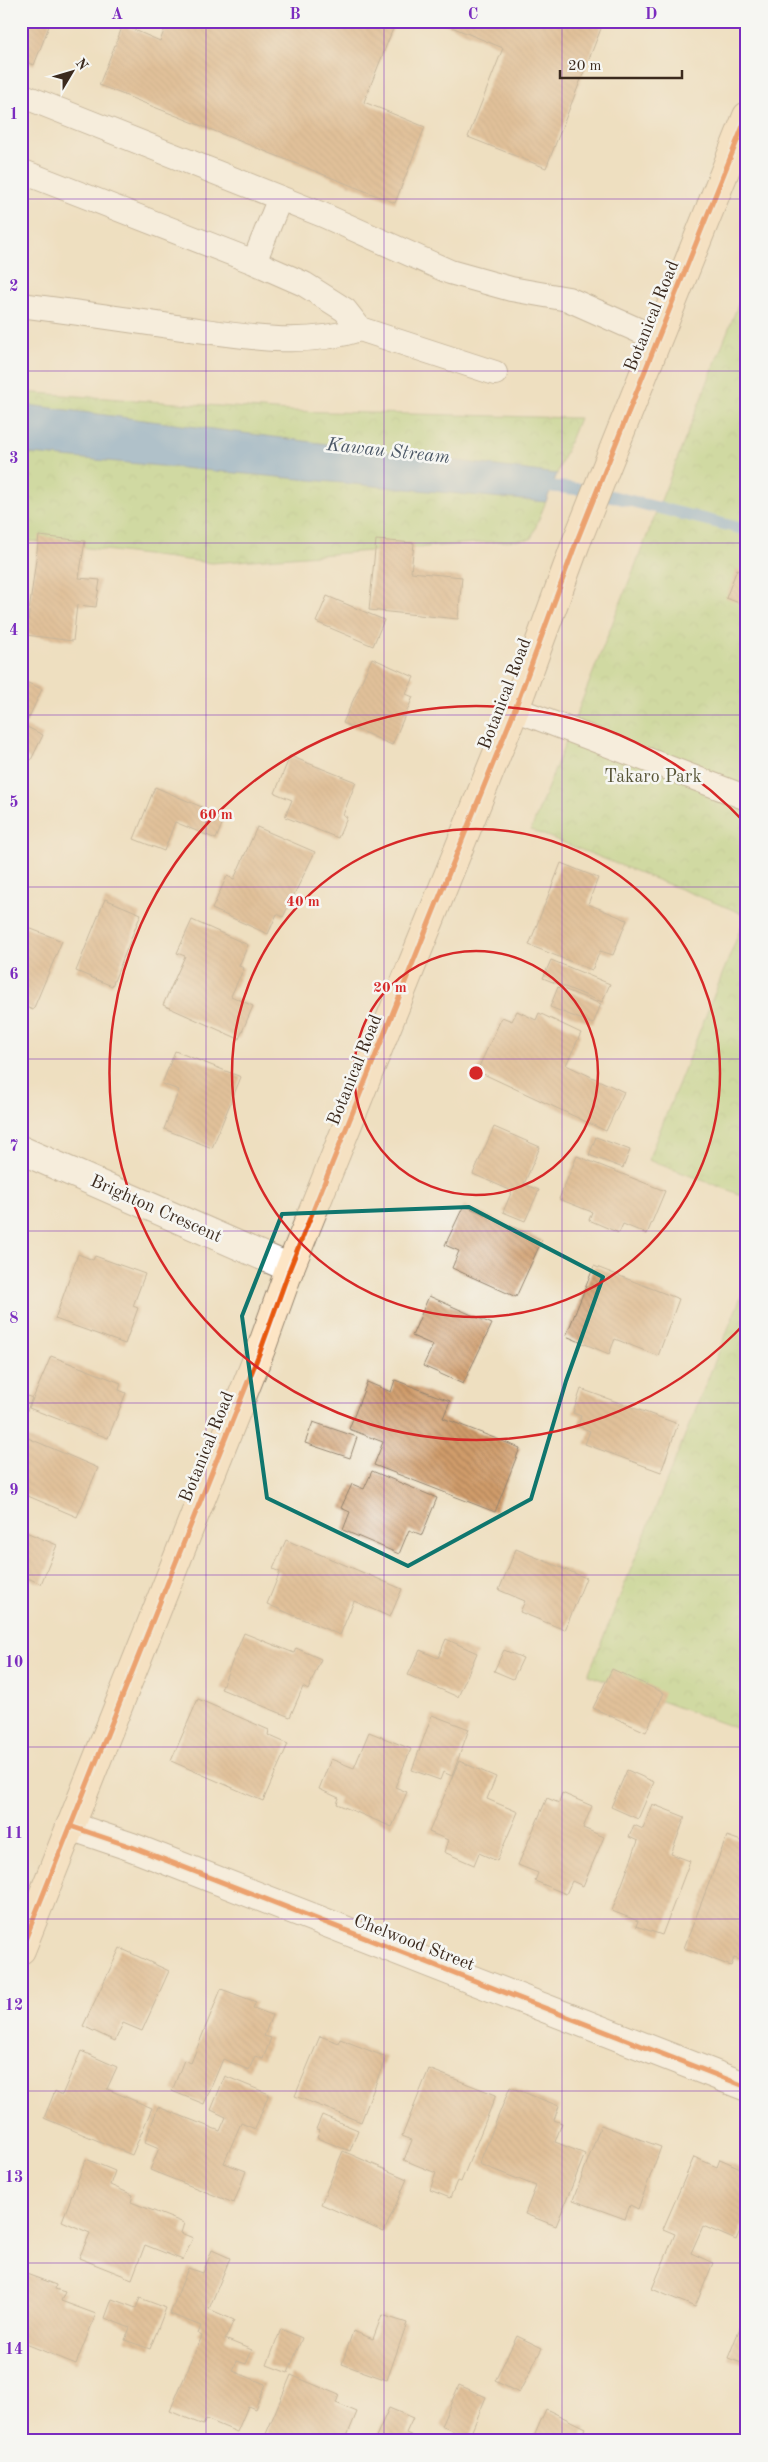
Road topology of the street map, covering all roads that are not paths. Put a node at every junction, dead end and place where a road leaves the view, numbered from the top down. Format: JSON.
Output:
{"nodes":[{"id":1,"x":21,"y":95,"type":"edge"},
{"id":2,"x":747,"y":116,"type":"edge"},
{"id":3,"x":21,"y":171,"type":"edge"},
{"id":4,"x":280,"y":198,"type":"junction"},
{"id":5,"x":254,"y":262,"type":"junction"},
{"id":6,"x":21,"y":305,"type":"edge"},
{"id":7,"x":360,"y":329,"type":"junction"},
{"id":8,"x":658,"y":338,"type":"junction"},
{"id":9,"x":495,"y":373,"type":"dead end"},
{"id":10,"x":515,"y":708,"type":"junction"},
{"id":11,"x":747,"y":798,"type":"edge"},
{"id":12,"x":21,"y":1150,"type":"edge"},
{"id":13,"x":290,"y":1268,"type":"junction"},
{"id":14,"x":70,"y":1826,"type":"junction"},
{"id":15,"x":21,"y":1950,"type":"edge"},
{"id":16,"x":747,"y":2087,"type":"edge"}],
"edges":[{"from":1,"to":4,"type":"lane"},
{"from":2,"to":8,"type":"main road","name":"Botanical Road"},
{"from":3,"to":5,"type":"lane"},
{"from":4,"to":5,"type":"lane"},
{"from":4,"to":8,"type":"lane"},
{"from":5,"to":7,"type":"lane"},
{"from":6,"to":7,"type":"lane"},
{"from":7,"to":9,"type":"lane"},
{"from":8,"to":10,"type":"main road","name":"Botanical Road"},
{"from":10,"to":11,"type":"lane"},
{"from":10,"to":13,"type":"main road","name":"Botanical Road"},
{"from":12,"to":13,"type":"street","name":"Brighton Crescent"},
{"from":13,"to":14,"type":"main road","name":"Botanical Road"},
{"from":14,"to":15,"type":"main road","name":"Botanical Road"},
{"from":14,"to":16,"type":"street","name":"Chelwood Street"}]}
